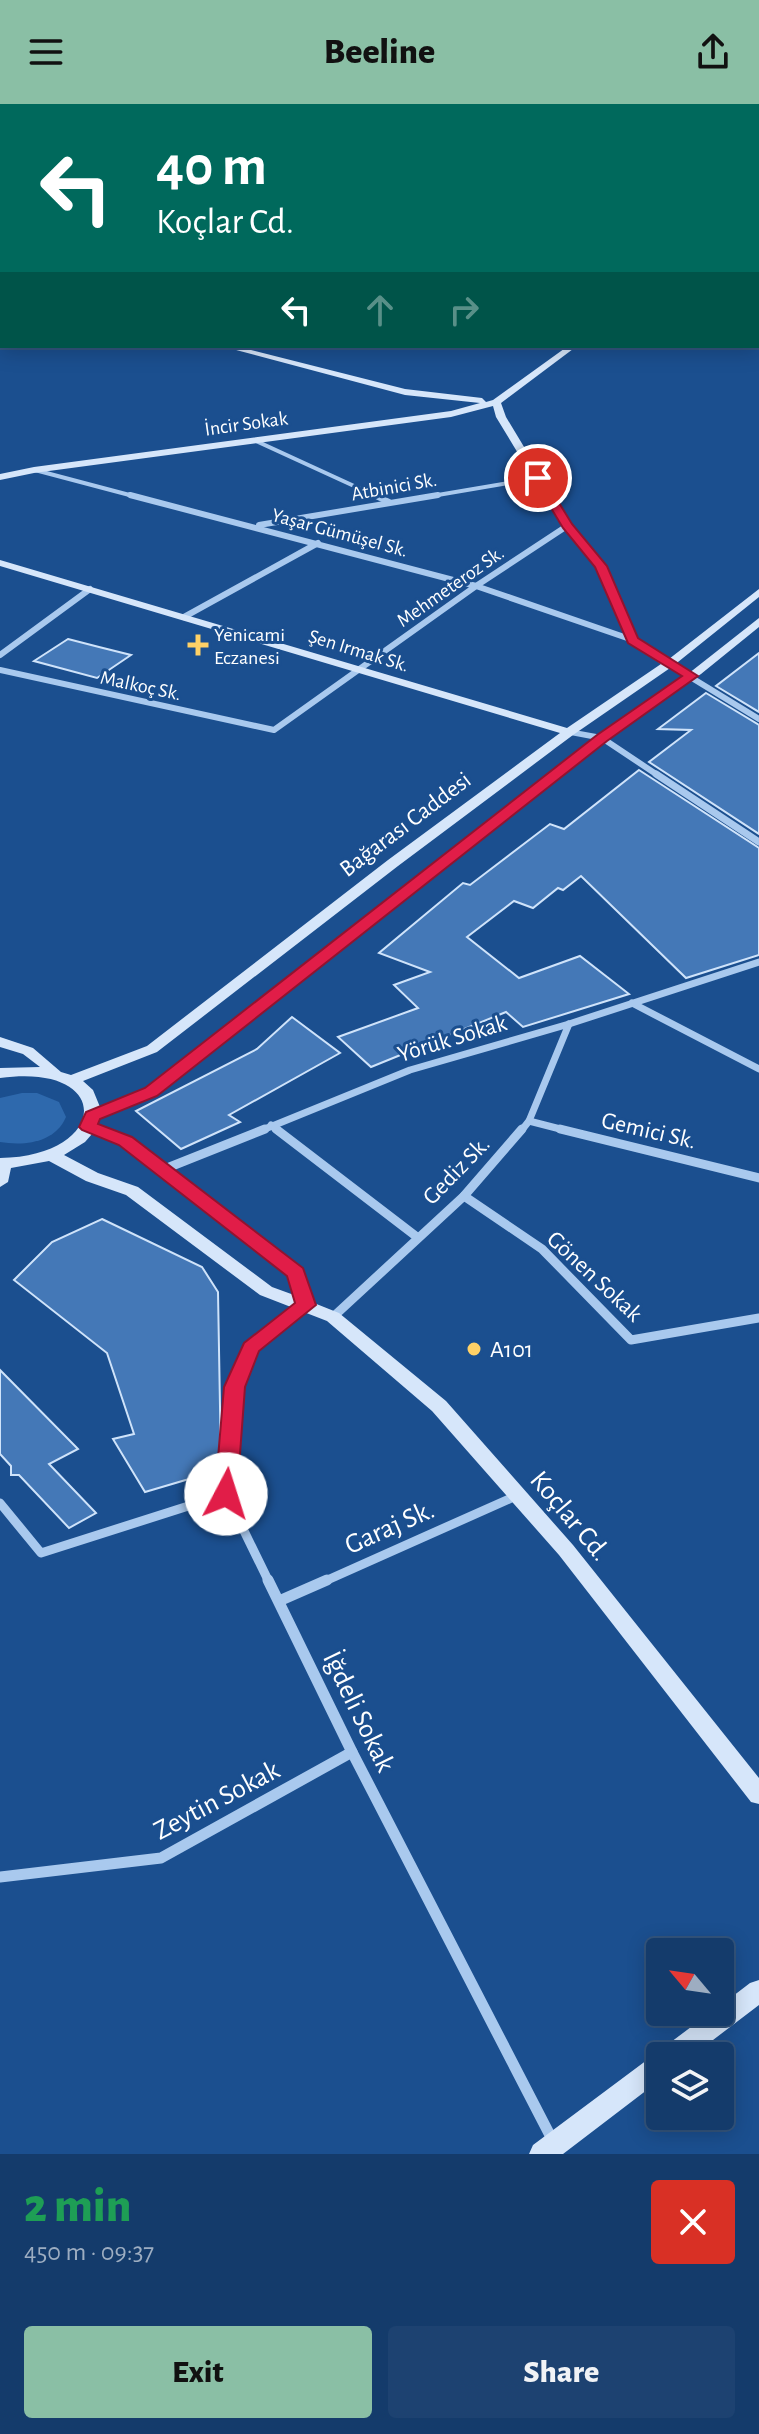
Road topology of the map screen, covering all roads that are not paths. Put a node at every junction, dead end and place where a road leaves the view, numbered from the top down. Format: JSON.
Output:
{"nodes":[{"id":1,"x":233,"y":348,"type":"edge"},
{"id":2,"x":570,"y":348,"type":"edge"},
{"id":3,"x":496,"y":402,"type":"junction"},
{"id":4,"x":254,"y":440,"type":"junction"},
{"id":5,"x":0,"y":469,"type":"edge"},
{"id":6,"x":34,"y":470,"type":"junction"},
{"id":7,"x":0,"y":477,"type":"edge"},
{"id":8,"x":538,"y":478,"type":"junction"},
{"id":9,"x":390,"y":503,"type":"junction"},
{"id":10,"x":255,"y":525,"type":"junction"},
{"id":11,"x":567,"y":526,"type":"junction"},
{"id":12,"x":318,"y":543,"type":"junction"},
{"id":13,"x":0,"y":563,"type":"edge"},
{"id":14,"x":476,"y":586,"type":"junction"},
{"id":15,"x":90,"y":589,"type":"junction"},
{"id":16,"x":759,"y":592,"type":"edge"},
{"id":17,"x":184,"y":617,"type":"junction"},
{"id":18,"x":759,"y":621,"type":"edge"},
{"id":19,"x":633,"y":640,"type":"junction"},
{"id":20,"x":0,"y":655,"type":"edge"},
{"id":21,"x":669,"y":664,"type":"junction"},
{"id":22,"x":359,"y":669,"type":"junction"},
{"id":23,"x":0,"y":670,"type":"edge"},
{"id":24,"x":691,"y":676,"type":"junction"},
{"id":25,"x":759,"y":719,"type":"edge"},
{"id":26,"x":274,"y":730,"type":"joint"},
{"id":27,"x":569,"y":732,"type":"junction"},
{"id":28,"x":602,"y":738,"type":"junction"},
{"id":29,"x":759,"y":842,"type":"edge"},
{"id":30,"x":759,"y":962,"type":"edge"},
{"id":31,"x":632,"y":1003,"type":"junction"},
{"id":32,"x":569,"y":1024,"type":"junction"},
{"id":33,"x":0,"y":1042,"type":"edge"},
{"id":34,"x":759,"y":1069,"type":"edge"},
{"id":35,"x":0,"y":1073,"type":"edge"},
{"id":36,"x":65,"y":1078,"type":"junction"},
{"id":37,"x":90,"y":1121,"type":"junction"},
{"id":38,"x":529,"y":1121,"type":"junction"},
{"id":39,"x":271,"y":1125,"type":"junction"},
{"id":40,"x":51,"y":1155,"type":"junction"},
{"id":41,"x":2,"y":1163,"type":"edge"},
{"id":42,"x":162,"y":1170,"type":"junction"},
{"id":43,"x":759,"y":1178,"type":"edge"},
{"id":44,"x":0,"y":1182,"type":"edge"},
{"id":45,"x":464,"y":1196,"type":"junction"},
{"id":46,"x":417,"y":1237,"type":"junction"},
{"id":47,"x":306,"y":1305,"type":"junction"},
{"id":48,"x":333,"y":1317,"type":"junction"},
{"id":49,"x":759,"y":1318,"type":"edge"},
{"id":50,"x":226,"y":1494,"type":"junction"},
{"id":51,"x":519,"y":1495,"type":"junction"},
{"id":52,"x":0,"y":1503,"type":"edge"},
{"id":53,"x":279,"y":1601,"type":"junction"},
{"id":54,"x":352,"y":1752,"type":"junction"},
{"id":55,"x":759,"y":1795,"type":"edge"},
{"id":56,"x":0,"y":1877,"type":"edge"},
{"id":57,"x":759,"y":1991,"type":"edge"},
{"id":58,"x":691,"y":2042,"type":"edge"},
{"id":59,"x":646,"y":2076,"type":"edge"},
{"id":60,"x":548,"y":2149,"type":"edge"}],
"edges":[{"from":1,"to":3,"type":"main road"},
{"from":2,"to":3,"type":"main road","name":"İncir Sokak"},
{"from":3,"to":4,"type":"main road","name":"İncir Sokak"},
{"from":3,"to":5,"type":"main road","name":"İncir Sokak"},
{"from":3,"to":8,"type":"main road"},
{"from":4,"to":6,"type":"main road","name":"İncir Sokak"},
{"from":4,"to":9,"type":"street"},
{"from":6,"to":7,"type":"main road","name":"İncir Sokak"},
{"from":6,"to":10,"type":"street","name":"Yaşar Gümüşel Sk."},
{"from":8,"to":9,"type":"street","name":"Atbinici Sk."},
{"from":8,"to":11,"type":"main road"},
{"from":9,"to":10,"type":"street","name":"Atbinici Sk."},
{"from":10,"to":12,"type":"street","name":"Yaşar Gümüşel Sk."},
{"from":11,"to":14,"type":"street","name":"Mehmeteroz Sk."},
{"from":11,"to":19,"type":"main road"},
{"from":12,"to":14,"type":"street","name":"Yaşar Gümüşel Sk."},
{"from":12,"to":17,"type":"street"},
{"from":13,"to":15,"type":"main road","name":"Şen Irmak Sk."},
{"from":14,"to":19,"type":"street","name":"Yaşar Gümüşel Sk."},
{"from":14,"to":22,"type":"street","name":"Mehmeteroz Sk."},
{"from":15,"to":17,"type":"main road","name":"Şen Irmak Sk."},
{"from":15,"to":20,"type":"street"},
{"from":16,"to":21,"type":"main road","name":"Bağarası Caddesi"},
{"from":17,"to":22,"type":"main road","name":"Şen Irmak Sk."},
{"from":18,"to":24,"type":"main road"},
{"from":19,"to":21,"type":"main road"},
{"from":21,"to":24,"type":"street"},
{"from":21,"to":27,"type":"main road","name":"Bağarası Caddesi"},
{"from":22,"to":26,"type":"street","name":"Mehmeteroz Sk."},
{"from":22,"to":27,"type":"main road","name":"Şen Irmak Sk."},
{"from":23,"to":26,"type":"street","name":"Malkoç Sk."},
{"from":24,"to":25,"type":"street"},
{"from":24,"to":28,"type":"main road"},
{"from":27,"to":28,"type":"street"},
{"from":27,"to":36,"type":"main road","name":"Bağarası Caddesi"},
{"from":28,"to":29,"type":"street"},
{"from":28,"to":37,"type":"main road"},
{"from":30,"to":31,"type":"street","name":"Yörük Sokak"},
{"from":31,"to":32,"type":"street","name":"Yörük Sokak"},
{"from":31,"to":34,"type":"street"},
{"from":32,"to":38,"type":"street","name":"Gediz Sk."},
{"from":32,"to":39,"type":"street","name":"Yörük Sokak"},
{"from":33,"to":36,"type":"main road"},
{"from":35,"to":36,"type":"main road"},
{"from":36,"to":37,"type":"main road"},
{"from":37,"to":40,"type":"main road"},
{"from":37,"to":42,"type":"main road"},
{"from":38,"to":43,"type":"street","name":"Gemici Sk."},
{"from":38,"to":45,"type":"street","name":"Gediz Sk."},
{"from":39,"to":42,"type":"street","name":"Yörük Sokak"},
{"from":39,"to":46,"type":"street"},
{"from":40,"to":41,"type":"main road"},
{"from":40,"to":47,"type":"main road","name":"Koçlar Cd."},
{"from":41,"to":44,"type":"main road"},
{"from":42,"to":47,"type":"main road"},
{"from":45,"to":46,"type":"street","name":"Gediz Sk."},
{"from":45,"to":49,"type":"street","name":"Gönen Sokak"},
{"from":46,"to":48,"type":"street","name":"Gediz Sk."},
{"from":47,"to":48,"type":"main road","name":"Koçlar Cd."},
{"from":47,"to":50,"type":"street"},
{"from":48,"to":51,"type":"main road","name":"Koçlar Cd."},
{"from":50,"to":52,"type":"street"},
{"from":50,"to":53,"type":"street","name":"İğdeli Sokak"},
{"from":51,"to":53,"type":"street","name":"Garaj Sk."},
{"from":51,"to":55,"type":"main road","name":"Koçlar Cd."},
{"from":53,"to":54,"type":"street","name":"İğdeli Sokak"},
{"from":54,"to":56,"type":"street","name":"Zeytin Sokak"},
{"from":54,"to":60,"type":"street","name":"İğdeli Sokak"},
{"from":57,"to":58,"type":"main road"},
{"from":59,"to":60,"type":"main road"}]}
